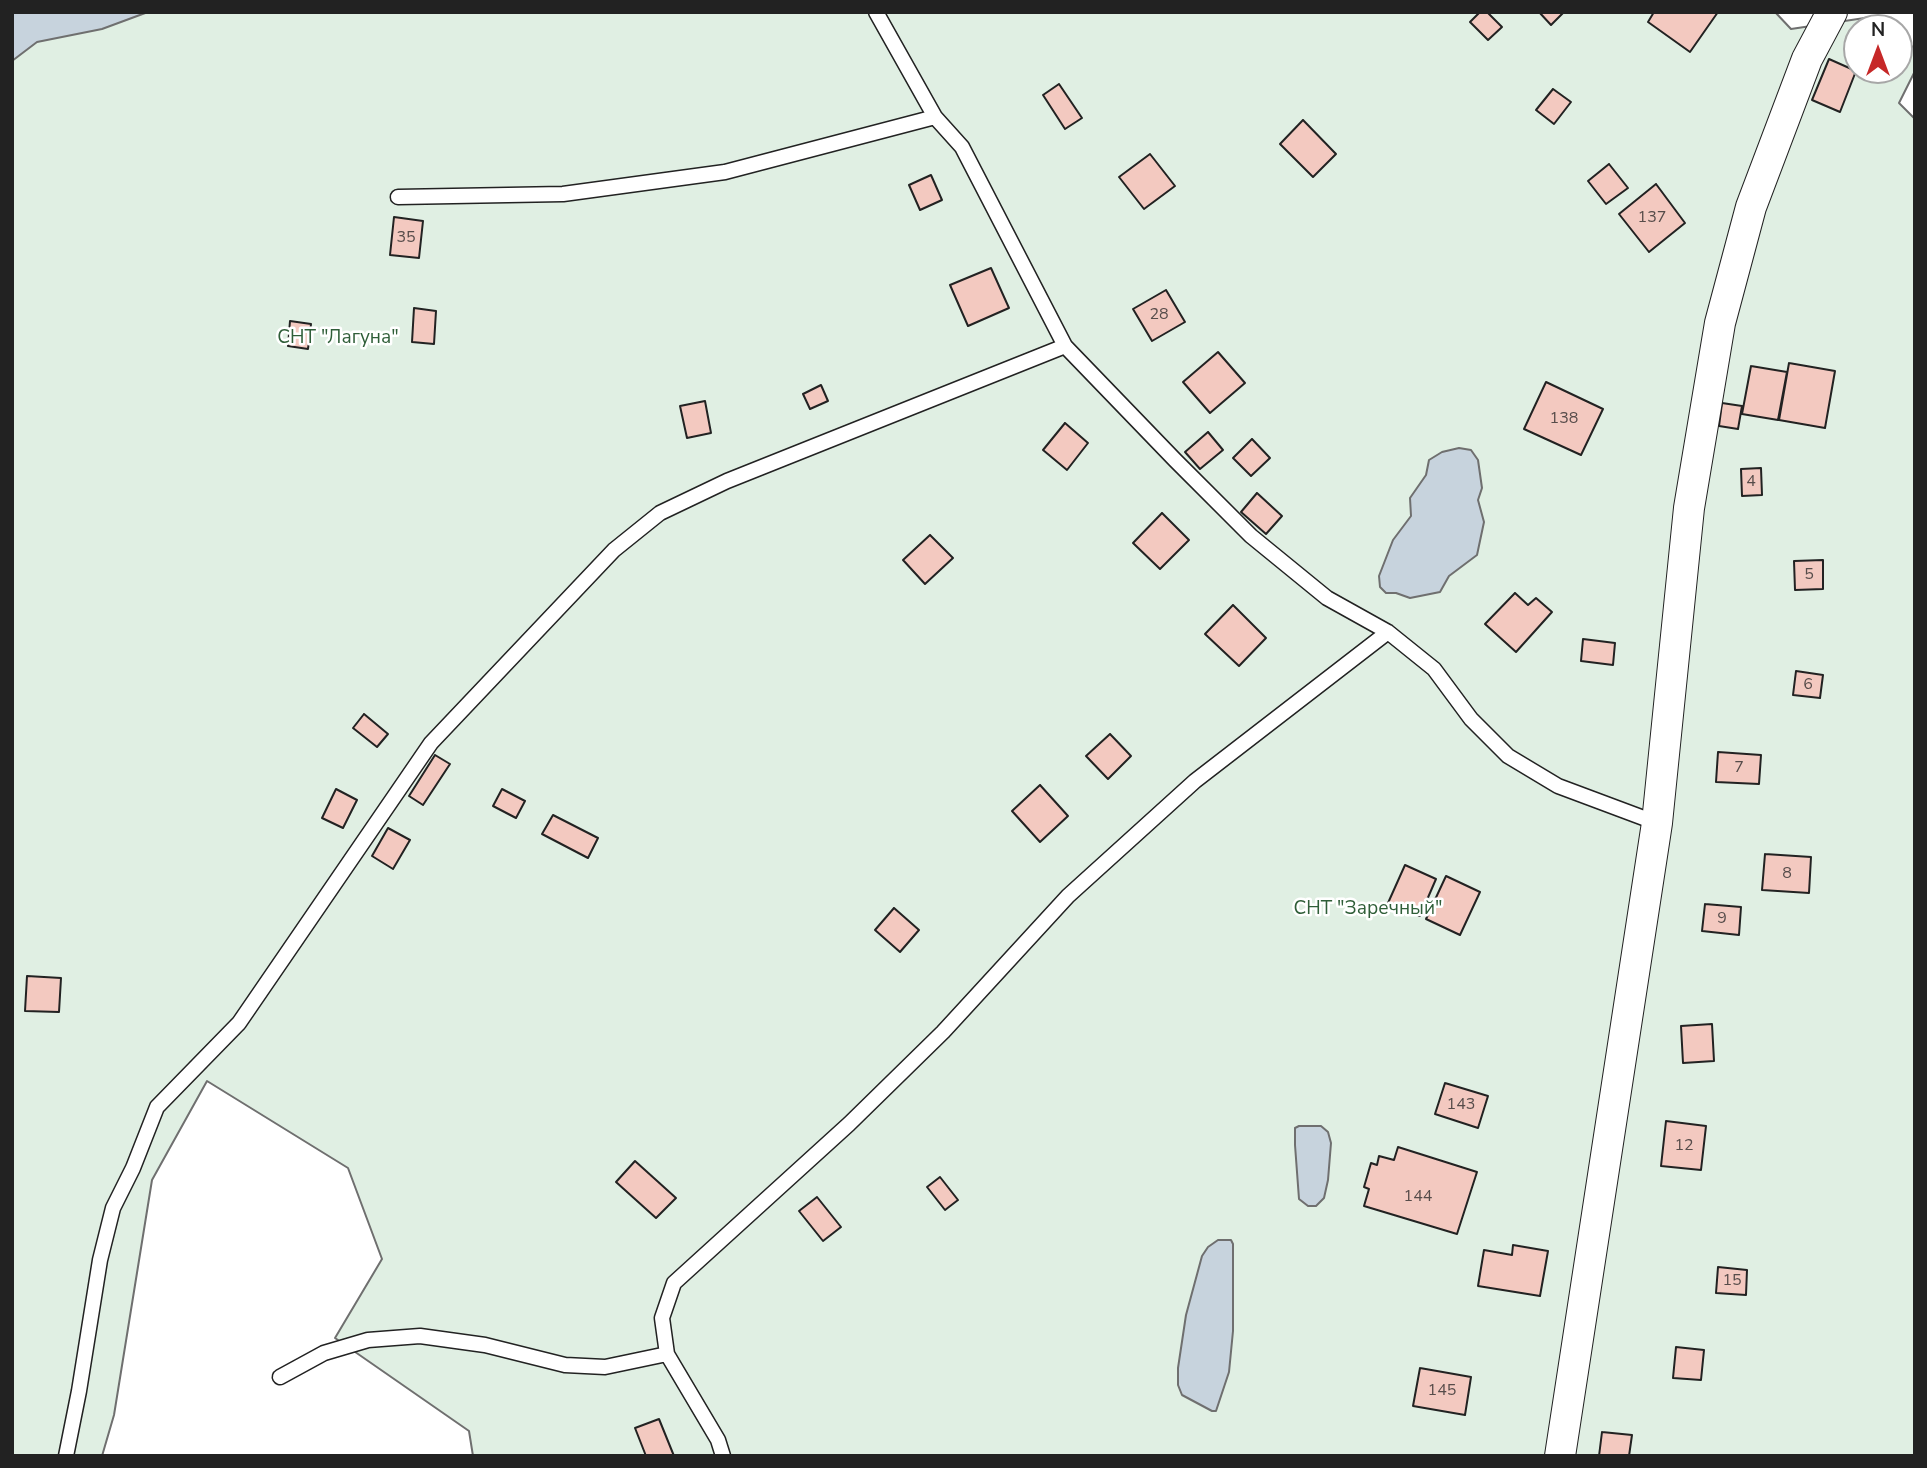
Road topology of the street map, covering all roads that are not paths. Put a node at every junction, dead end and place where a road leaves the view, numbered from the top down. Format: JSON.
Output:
{"nodes":[{"id":1,"x":876,"y":12,"type":"edge"},
{"id":2,"x":1832,"y":12,"type":"edge"},
{"id":3,"x":935,"y":117,"type":"junction"},
{"id":4,"x":398,"y":197,"type":"dead end"},
{"id":5,"x":1065,"y":346,"type":"junction"},
{"id":6,"x":1388,"y":632,"type":"junction"},
{"id":7,"x":1657,"y":823,"type":"junction"},
{"id":8,"x":667,"y":1354,"type":"junction"},
{"id":9,"x":280,"y":1377,"type":"dead end"},
{"id":10,"x":66,"y":1456,"type":"edge"},
{"id":11,"x":723,"y":1456,"type":"edge"},
{"id":12,"x":1560,"y":1456,"type":"edge"}],
"edges":[{"from":1,"to":3,"type":"lane"},
{"from":2,"to":7,"type":"street"},
{"from":3,"to":4,"type":"lane"},
{"from":3,"to":5,"type":"lane"},
{"from":5,"to":6,"type":"lane"},
{"from":5,"to":10,"type":"lane"},
{"from":6,"to":7,"type":"lane"},
{"from":6,"to":8,"type":"lane"},
{"from":7,"to":12,"type":"street"},
{"from":8,"to":9,"type":"lane"},
{"from":8,"to":11,"type":"lane"}]}
